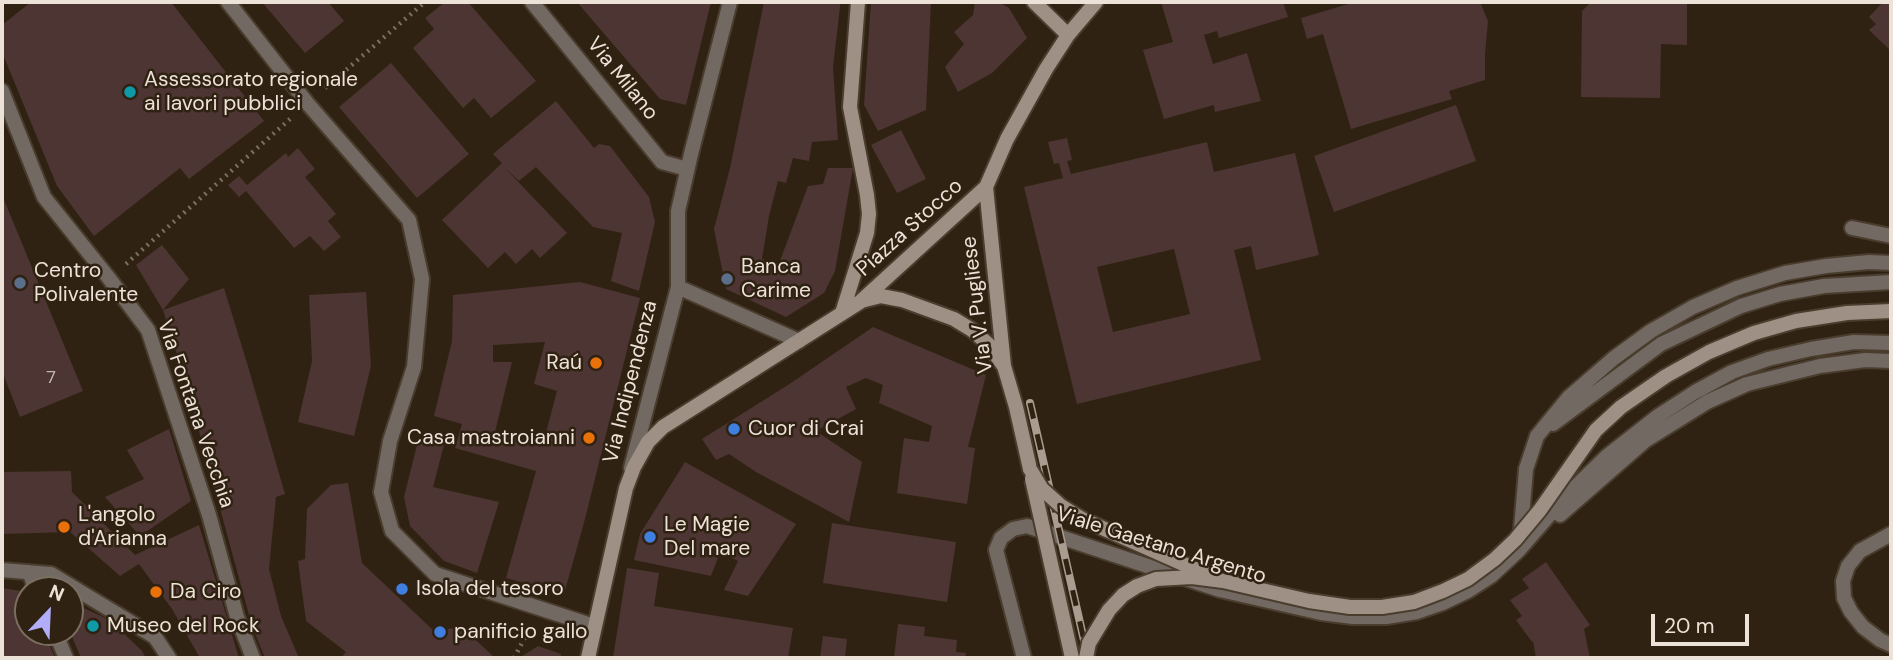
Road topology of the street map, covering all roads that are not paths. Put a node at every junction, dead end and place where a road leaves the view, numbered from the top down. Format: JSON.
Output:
{"nodes":[{"id":1,"x":228,"y":2,"type":"edge"},
{"id":2,"x":532,"y":2,"type":"edge"},
{"id":3,"x":730,"y":2,"type":"edge"},
{"id":4,"x":858,"y":2,"type":"edge"},
{"id":5,"x":1034,"y":2,"type":"edge"},
{"id":6,"x":1096,"y":2,"type":"edge"},
{"id":7,"x":1068,"y":35,"type":"junction"},
{"id":8,"x":2,"y":91,"type":"edge"},
{"id":9,"x":687,"y":170,"type":"junction"},
{"id":10,"x":986,"y":187,"type":"junction"},
{"id":11,"x":1852,"y":228,"type":"dead end"},
{"id":12,"x":1891,"y":236,"type":"edge"},
{"id":13,"x":1891,"y":263,"type":"edge"},
{"id":14,"x":1891,"y":282,"type":"edge"},
{"id":15,"x":678,"y":287,"type":"junction"},
{"id":16,"x":861,"y":301,"type":"junction"},
{"id":17,"x":1891,"y":311,"type":"edge"},
{"id":18,"x":842,"y":313,"type":"junction"},
{"id":19,"x":799,"y":341,"type":"junction"},
{"id":20,"x":1891,"y":343,"type":"edge"},
{"id":21,"x":1891,"y":361,"type":"edge"},
{"id":22,"x":1004,"y":366,"type":"junction"},
{"id":23,"x":1536,"y":436,"type":"junction"},
{"id":24,"x":1030,"y":470,"type":"junction"},
{"id":25,"x":626,"y":488,"type":"junction"},
{"id":26,"x":1891,"y":534,"type":"edge"},
{"id":27,"x":1519,"y":550,"type":"junction"},
{"id":28,"x":2,"y":570,"type":"edge"},
{"id":29,"x":29,"y":572,"type":"junction"},
{"id":30,"x":31,"y":576,"type":"edge"},
{"id":31,"x":1223,"y":581,"type":"junction"},
{"id":32,"x":594,"y":626,"type":"junction"},
{"id":33,"x":1891,"y":645,"type":"edge"},
{"id":34,"x":169,"y":658,"type":"edge"},
{"id":35,"x":253,"y":658,"type":"edge"},
{"id":36,"x":588,"y":658,"type":"edge"},
{"id":37,"x":1024,"y":658,"type":"edge"},
{"id":38,"x":1072,"y":658,"type":"edge"},
{"id":39,"x":1086,"y":658,"type":"edge"}],
"edges":[{"from":1,"to":32,"type":"street"},
{"from":2,"to":9,"type":"street","name":"Via Milano"},
{"from":3,"to":9,"type":"street","name":"Via Indipendenza"},
{"from":4,"to":18,"type":"street"},
{"from":5,"to":7,"type":"street"},
{"from":6,"to":7,"type":"street","name":"Via V. Pugliese"},
{"from":7,"to":10,"type":"street","name":"Via V. Pugliese"},
{"from":8,"to":35,"type":"street","name":"Via Fontana Vecchia"},
{"from":9,"to":15,"type":"street","name":"Via Indipendenza"},
{"from":10,"to":16,"type":"street","name":"Piazza Stocco"},
{"from":10,"to":22,"type":"street","name":"Via V. Pugliese"},
{"from":11,"to":12,"type":"street"},
{"from":13,"to":23,"type":"street"},
{"from":14,"to":23,"type":"street"},
{"from":15,"to":19,"type":"street","name":"Via Indipendenza"},
{"from":15,"to":25,"type":"street","name":"Via Indipendenza"},
{"from":16,"to":18,"type":"street","name":"Via Indipendenza"},
{"from":16,"to":22,"type":"street","name":"Piazza Stocco"},
{"from":17,"to":31,"type":"street","bridge":true},
{"from":18,"to":19,"type":"street","name":"Via Indipendenza"},
{"from":19,"to":25,"type":"street","name":"Via Indipendenza"},
{"from":20,"to":27,"type":"street","name":"Viale Gaetano Argento"},
{"from":21,"to":27,"type":"street"},
{"from":22,"to":24,"type":"street","name":"Via V. Pugliese"},
{"from":23,"to":27,"type":"street"},
{"from":24,"to":31,"type":"street","bridge":true},
{"from":24,"to":38,"type":"street","name":"Via V. Pugliese","bridge":true},
{"from":25,"to":32,"type":"street","name":"Via Indipendenza"},
{"from":26,"to":33,"type":"street"},
{"from":27,"to":37,"type":"street","name":"Viale Gaetano Argento"},
{"from":28,"to":29,"type":"street"},
{"from":29,"to":30,"type":"street"},
{"from":29,"to":34,"type":"street"},
{"from":31,"to":39,"type":"street","bridge":true},
{"from":32,"to":36,"type":"street","name":"Via Indipendenza"}]}
